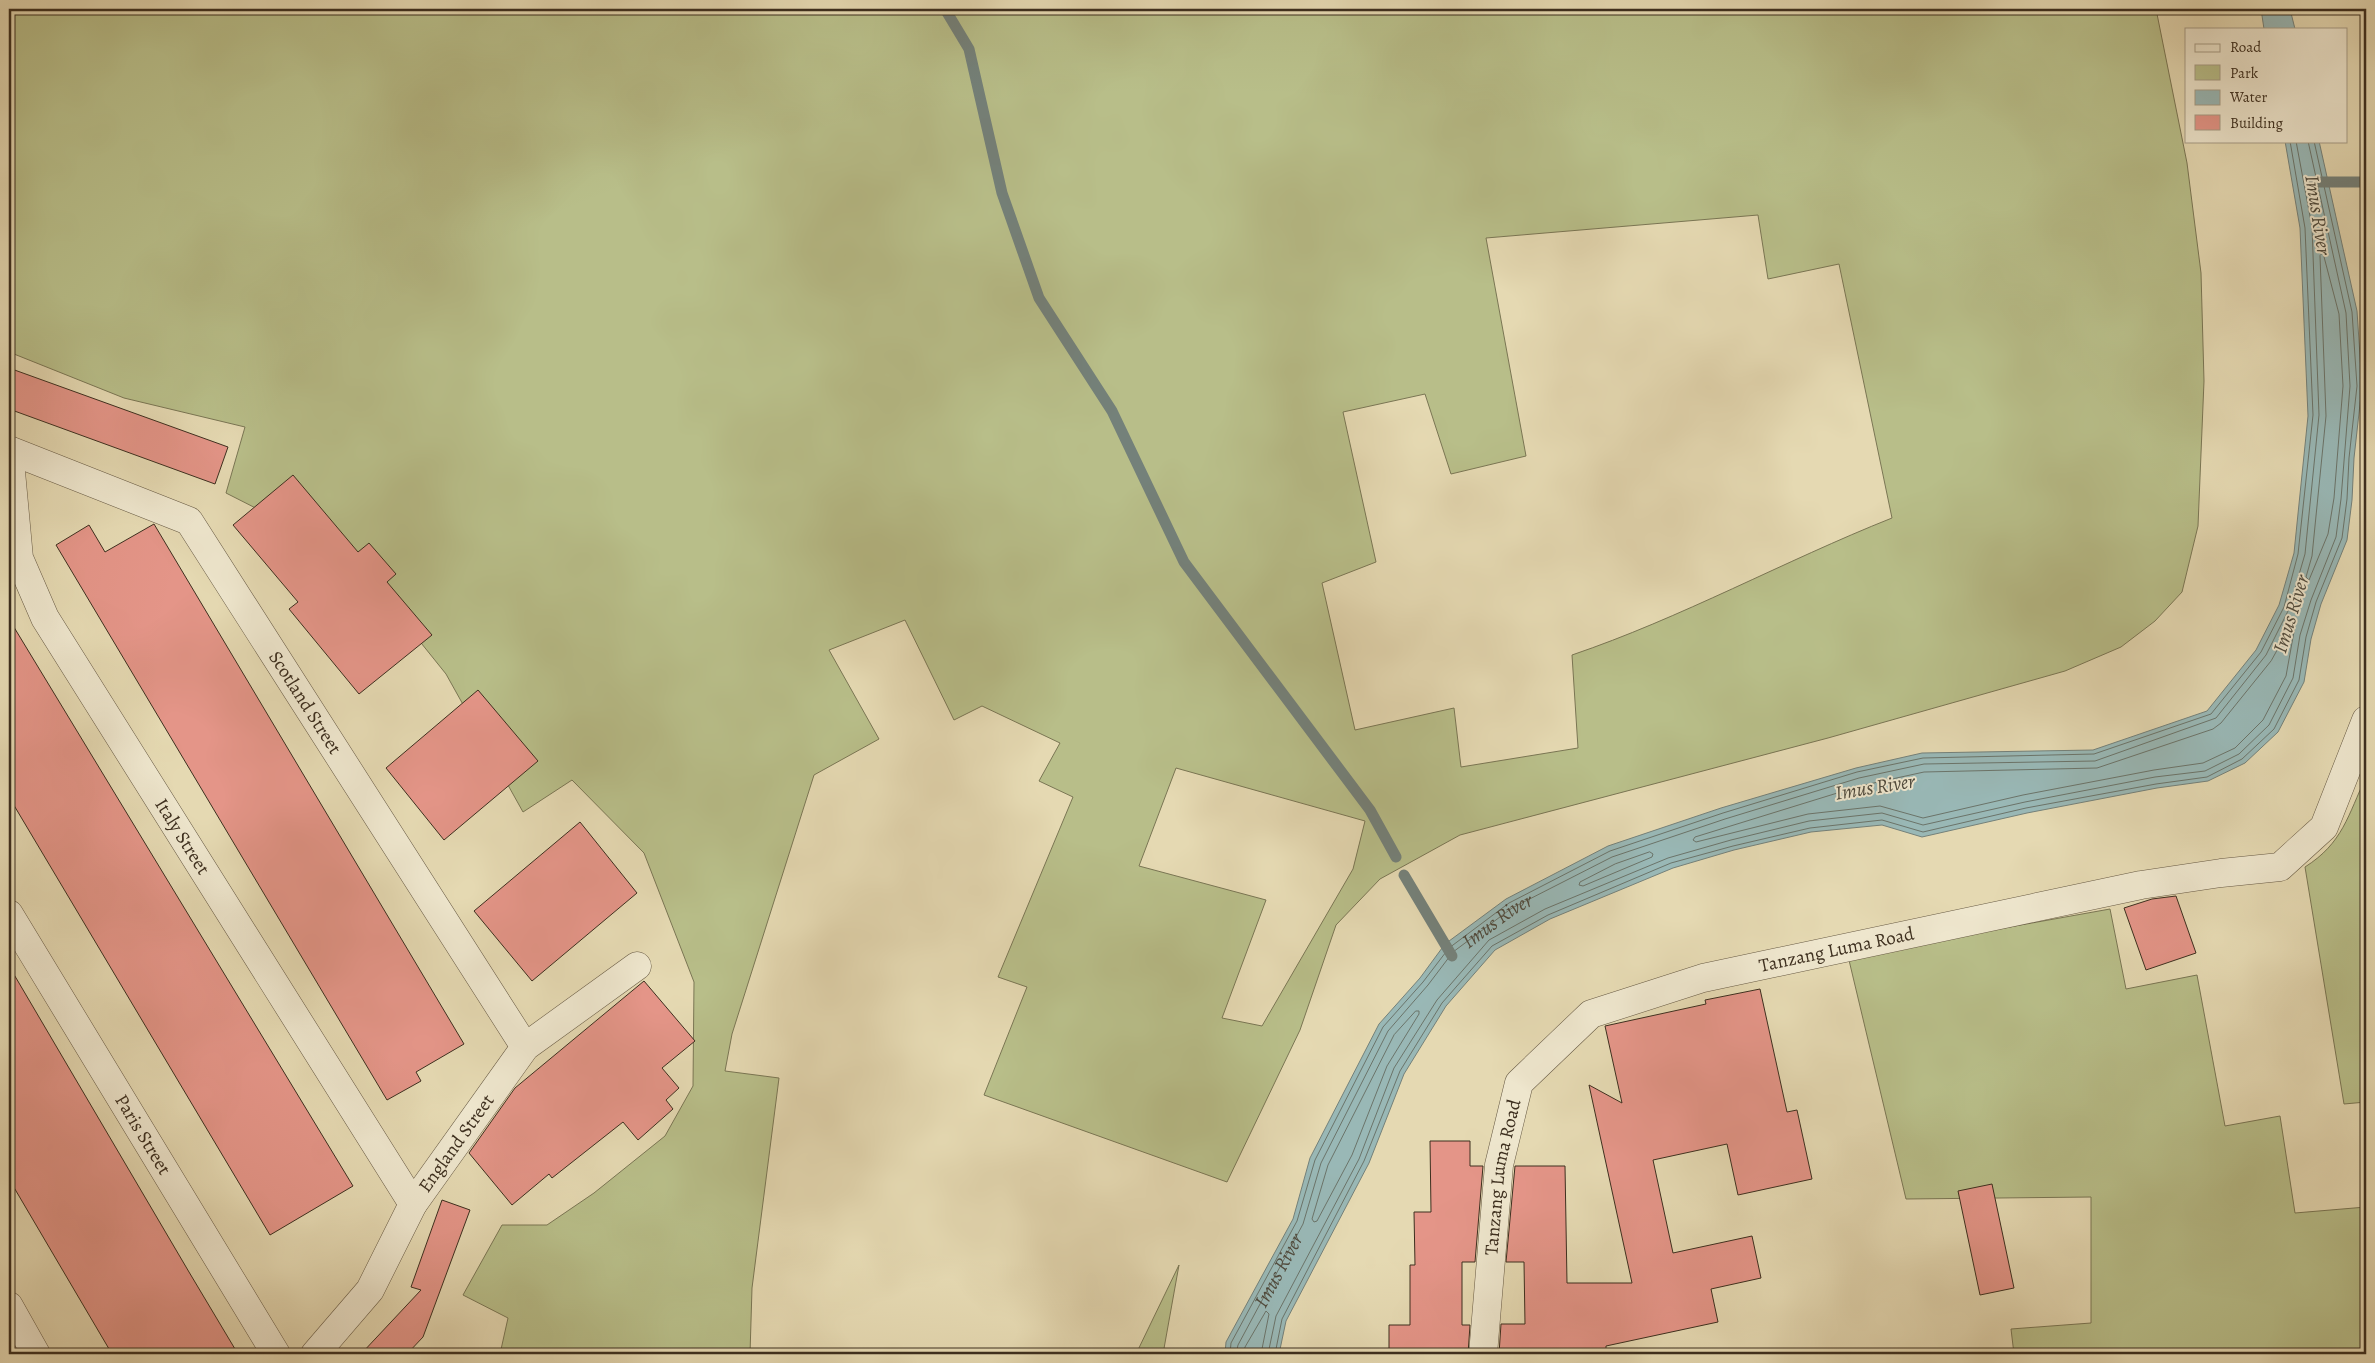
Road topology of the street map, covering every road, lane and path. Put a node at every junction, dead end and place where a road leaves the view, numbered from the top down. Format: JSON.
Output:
{"nodes":[{"id":1,"x":9,"y":450,"type":"edge"},
{"id":2,"x":2366,"y":720,"type":"edge"},
{"id":3,"x":9,"y":914,"type":"edge"},
{"id":4,"x":637,"y":966,"type":"dead end"},
{"id":5,"x":524,"y":1047,"type":"junction"},
{"id":6,"x":413,"y":1204,"type":"junction"},
{"id":7,"x":9,"y":1306,"type":"edge"},
{"id":8,"x":36,"y":1354,"type":"edge"},
{"id":9,"x":276,"y":1354,"type":"edge"},
{"id":10,"x":315,"y":1354,"type":"edge"},
{"id":11,"x":1483,"y":1354,"type":"edge"}],
"edges":[{"from":1,"to":5,"type":"street","name":"Scotland Street"},
{"from":1,"to":6,"type":"street","name":"Italy Street"},
{"from":2,"to":11,"type":"street","name":"Tanzang Luma Road"},
{"from":3,"to":9,"type":"street","name":"Paris Street"},
{"from":4,"to":5,"type":"street","name":"England Street"},
{"from":5,"to":6,"type":"street","name":"England Street"},
{"from":6,"to":10,"type":"street","name":"England Street"},
{"from":7,"to":8,"type":"street"}]}
